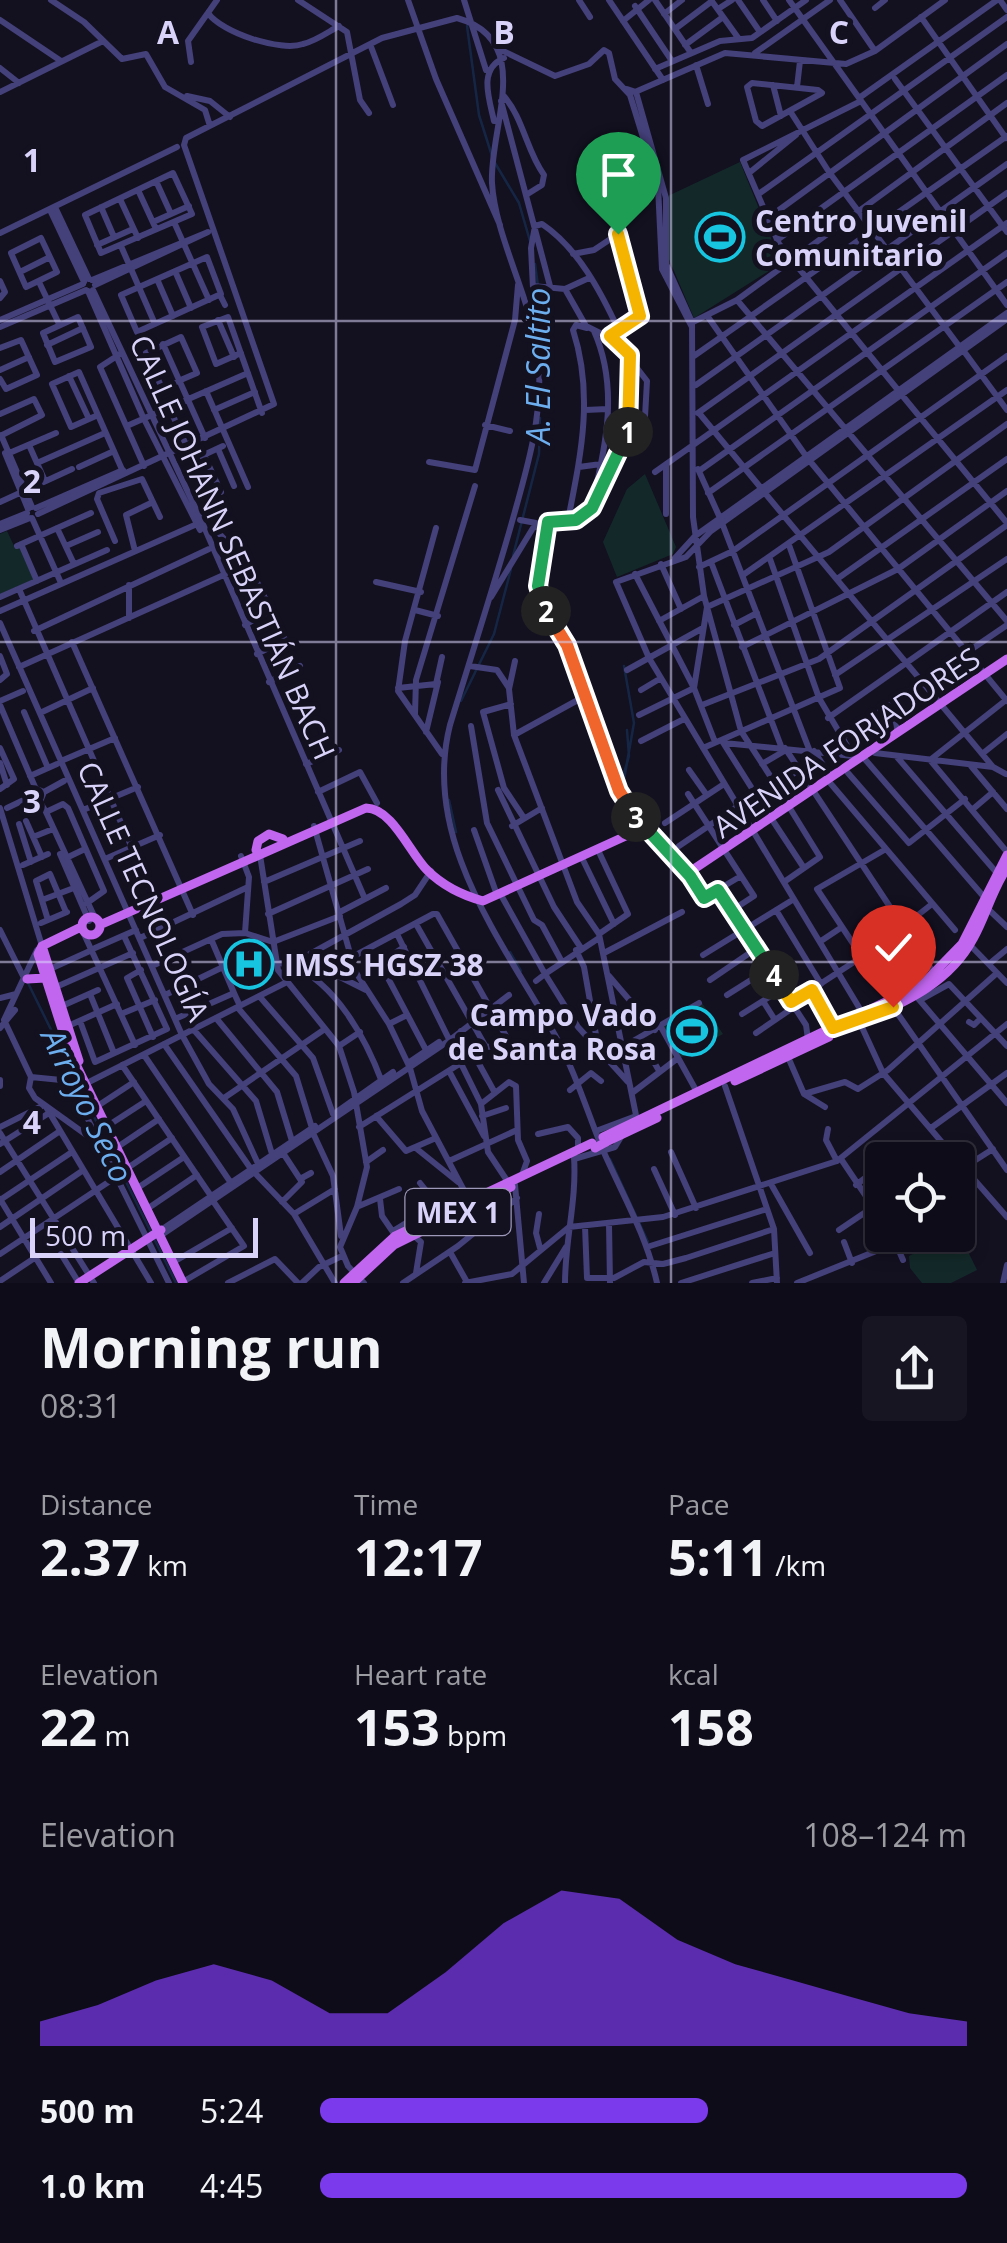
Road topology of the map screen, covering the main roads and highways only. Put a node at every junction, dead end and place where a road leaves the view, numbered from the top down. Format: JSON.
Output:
{"nodes":[{"id":1,"x":1007,"y":662,"type":"edge"},
{"id":2,"x":942,"y":705,"type":"junction"},
{"id":3,"x":864,"y":756,"type":"junction"},
{"id":4,"x":831,"y":781,"type":"junction"},
{"id":5,"x":330,"y":820,"type":"junction"},
{"id":6,"x":314,"y":828,"type":"junction"},
{"id":7,"x":257,"y":851,"type":"junction"},
{"id":8,"x":1007,"y":854,"type":"edge"},
{"id":9,"x":1007,"y":868,"type":"edge"},
{"id":10,"x":433,"y":873,"type":"junction"},
{"id":11,"x":180,"y":886,"type":"junction"},
{"id":12,"x":127,"y":909,"type":"junction"},
{"id":13,"x":48,"y":974,"type":"junction"},
{"id":14,"x":26,"y":979,"type":"road end"},
{"id":15,"x":892,"y":1004,"type":"junction"},
{"id":16,"x":861,"y":1018,"type":"junction"},
{"id":17,"x":77,"y":1064,"type":"junction"},
{"id":18,"x":87,"y":1084,"type":"junction"},
{"id":19,"x":599,"y":1142,"type":"junction"},
{"id":20,"x":118,"y":1147,"type":"junction"},
{"id":21,"x":514,"y":1181,"type":"junction"},
{"id":22,"x":138,"y":1188,"type":"junction"},
{"id":23,"x":155,"y":1236,"type":"junction"},
{"id":24,"x":358,"y":1279,"type":"edge"},
{"id":25,"x":91,"y":1280,"type":"edge"},
{"id":26,"x":185,"y":1282,"type":"edge"},
{"id":27,"x":79,"y":1283,"type":"edge"},
{"id":28,"x":344,"y":1283,"type":"edge"}],
"edges":[{"from":1,"to":2,"type":"main road","name":"AVENIDA FORJADORES"},
{"from":2,"to":3,"type":"main road","name":"AVENIDA FORJADORES"},
{"from":2,"to":3,"type":"main road","name":"AVENIDA FORJADORES"},
{"from":3,"to":4,"type":"main road","name":"AVENIDA FORJADORES"},
{"from":3,"to":4,"type":"main road","name":"AVENIDA FORJADORES"},
{"from":4,"to":10,"type":"main road","name":"AVENIDA FORJADORES"},
{"from":5,"to":6,"type":"main road"},
{"from":5,"to":10,"type":"main road"},
{"from":5,"to":10,"type":"main road"},
{"from":6,"to":7,"type":"main road"},
{"from":6,"to":7,"type":"main road"},
{"from":7,"to":11,"type":"main road"},
{"from":8,"to":15,"type":"main road","number":"MEX 1"},
{"from":9,"to":15,"type":"main road","number":"MEX 1"},
{"from":11,"to":12,"type":"main road"},
{"from":11,"to":12,"type":"main road"},
{"from":12,"to":13,"type":"main road"},
{"from":13,"to":14,"type":"main road"},
{"from":13,"to":17,"type":"main road"},
{"from":13,"to":17,"type":"main road"},
{"from":15,"to":16,"type":"main road","number":"MEX 1"},
{"from":16,"to":19,"type":"main road","number":"MEX 1"},
{"from":16,"to":19,"type":"main road","number":"MEX 1"},
{"from":17,"to":18,"type":"main road"},
{"from":18,"to":20,"type":"main road"},
{"from":18,"to":20,"type":"main road"},
{"from":19,"to":21,"type":"main road","number":"MEX 1"},
{"from":20,"to":22,"type":"main road"},
{"from":20,"to":22,"type":"main road"},
{"from":21,"to":24,"type":"main road","number":"MEX 1"},
{"from":21,"to":24,"type":"main road","number":"MEX 1"},
{"from":22,"to":23,"type":"main road"},
{"from":22,"to":23,"type":"main road"},
{"from":23,"to":25,"type":"main road"},
{"from":23,"to":26,"type":"main road"},
{"from":23,"to":26,"type":"main road"},
{"from":24,"to":28,"type":"main road","number":"MEX 1"},
{"from":25,"to":27,"type":"main road"}]}
